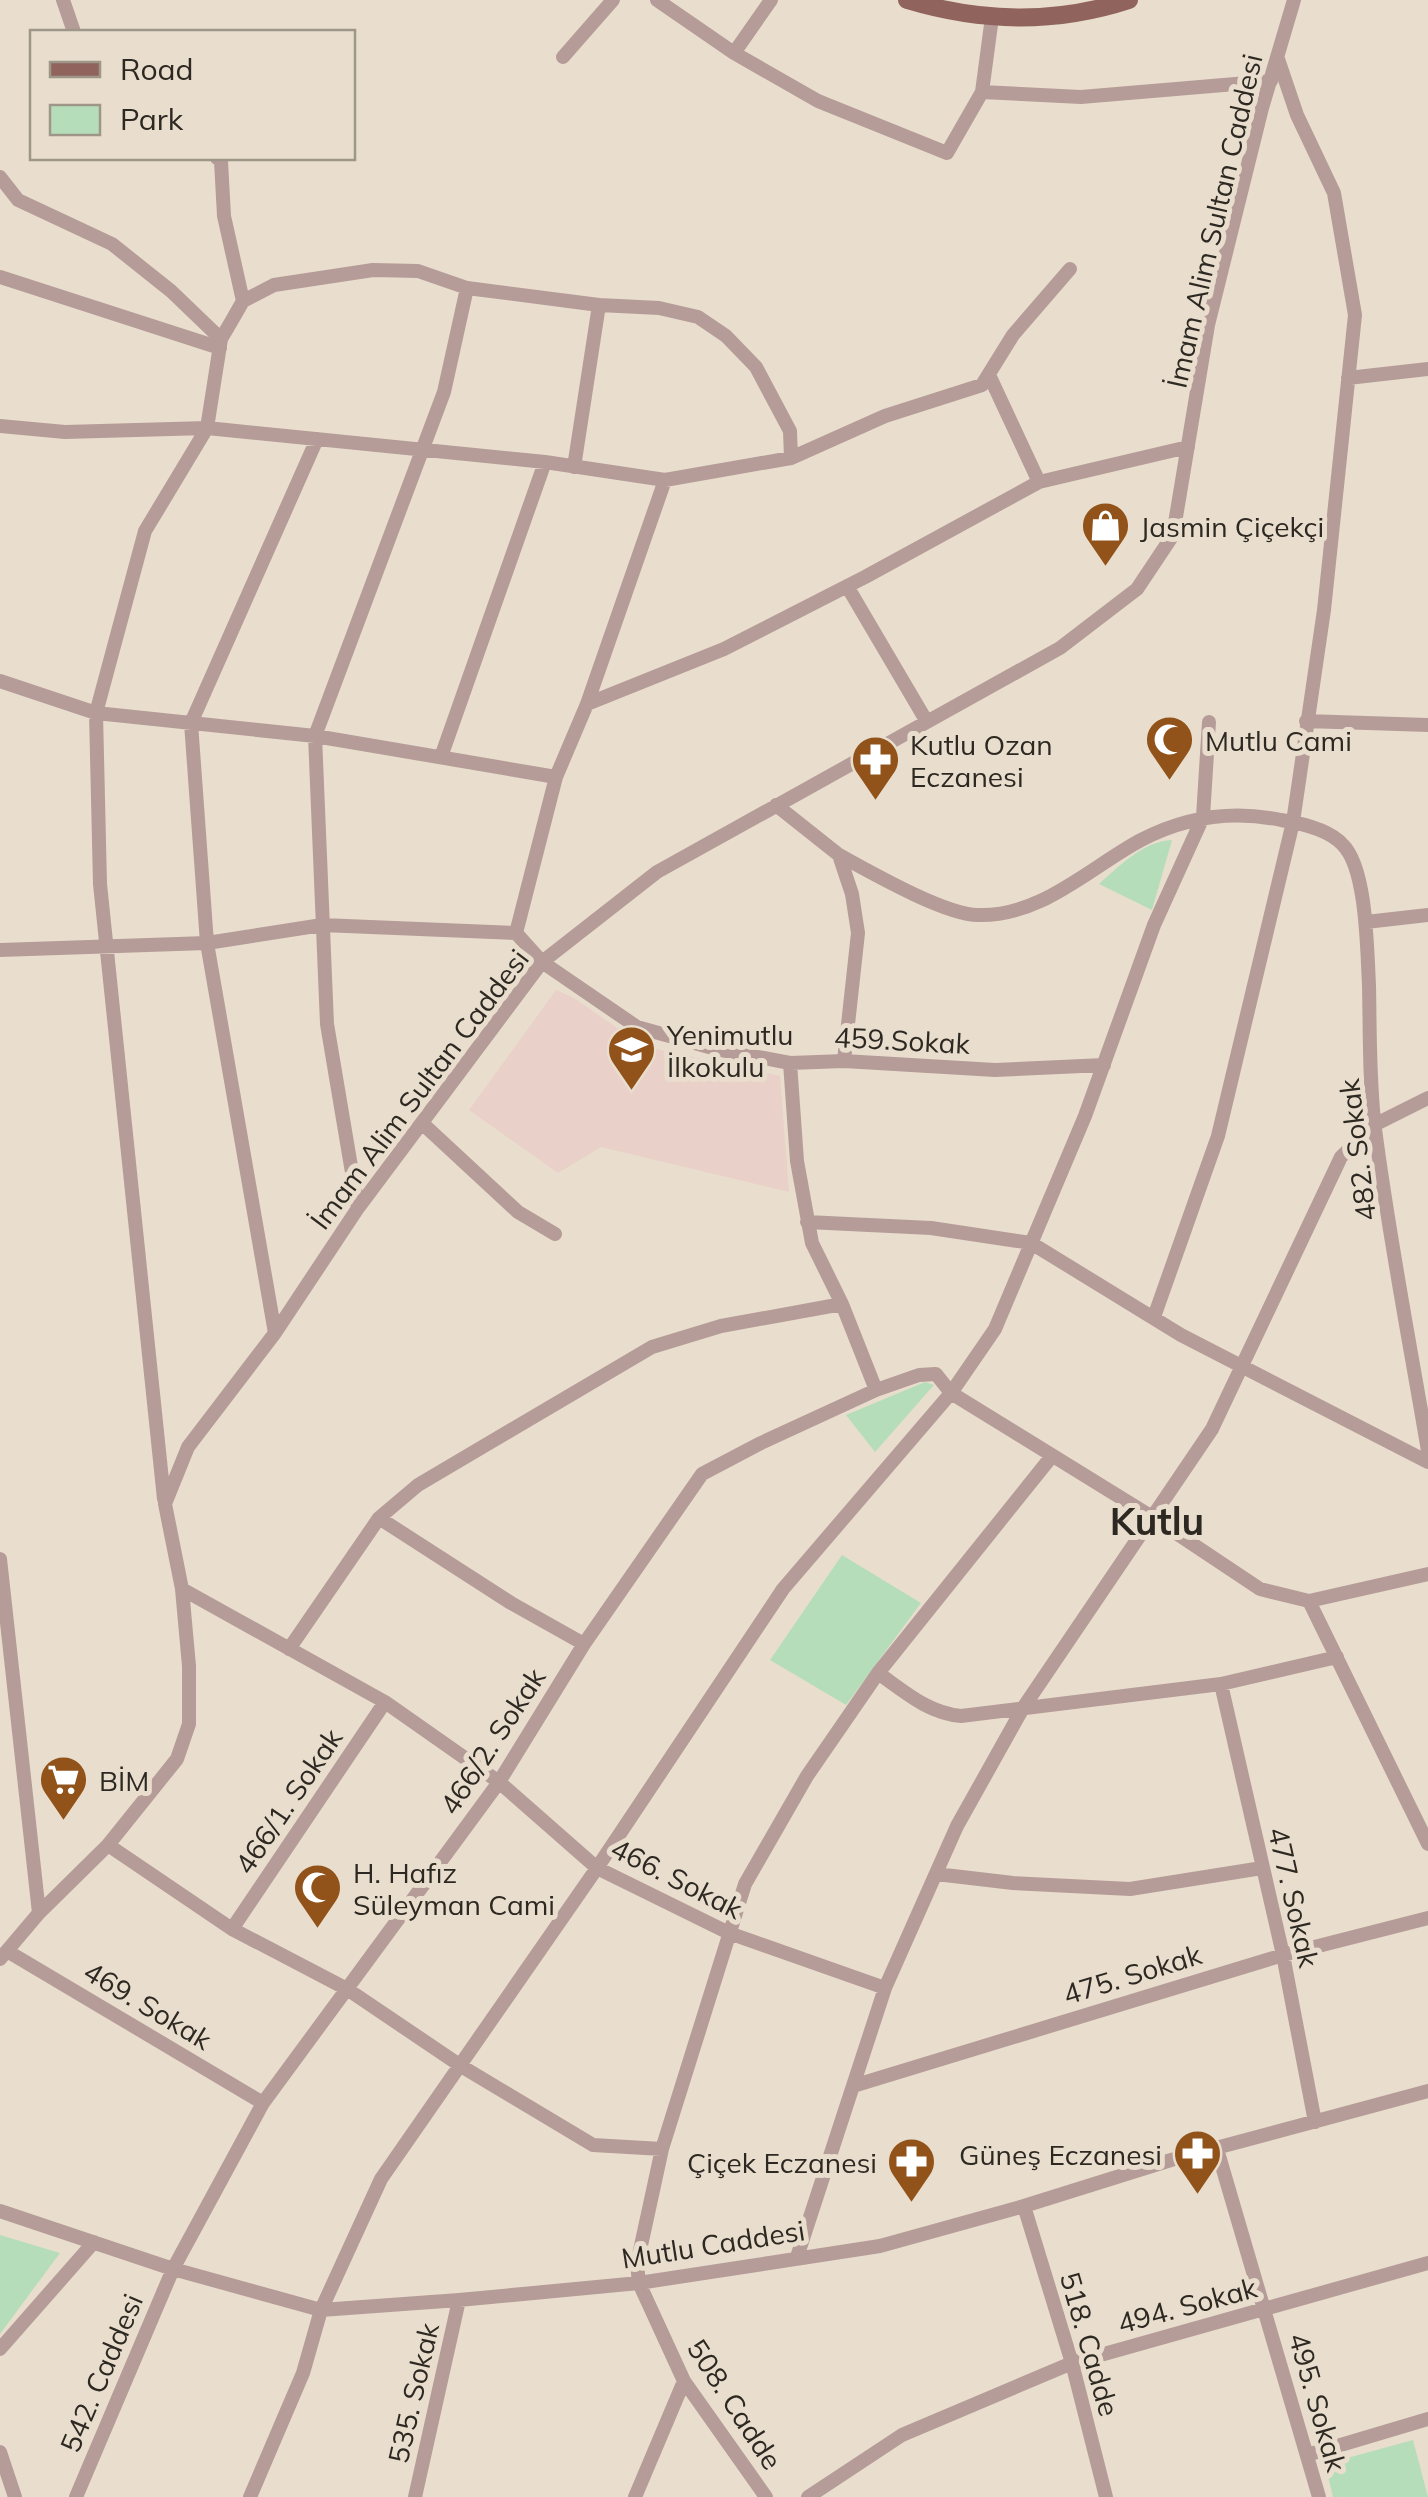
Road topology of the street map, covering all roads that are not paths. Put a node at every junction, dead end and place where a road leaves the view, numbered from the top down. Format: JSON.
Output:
{"nodes":[{"id":1,"x":63,"y":0,"type":"edge"},
{"id":2,"x":614,"y":0,"type":"edge"},
{"id":3,"x":657,"y":0,"type":"edge"},
{"id":4,"x":771,"y":0,"type":"edge"},
{"id":5,"x":907,"y":0,"type":"edge"},
{"id":6,"x":1129,"y":0,"type":"edge"},
{"id":7,"x":1294,"y":0,"type":"edge"},
{"id":8,"x":992,"y":17,"type":"junction"},
{"id":9,"x":73,"y":30,"type":"edge"},
{"id":10,"x":734,"y":54,"type":"junction"},
{"id":11,"x":563,"y":57,"type":"dead end"},
{"id":12,"x":1278,"y":58,"type":"junction"},
{"id":13,"x":1271,"y":81,"type":"junction"},
{"id":14,"x":982,"y":92,"type":"junction"},
{"id":15,"x":220,"y":160,"type":"edge"},
{"id":16,"x":0,"y":177,"type":"edge"},
{"id":17,"x":1070,"y":268,"type":"dead end"},
{"id":18,"x":0,"y":277,"type":"edge"},
{"id":19,"x":467,"y":288,"type":"junction"},
{"id":20,"x":244,"y":301,"type":"junction"},
{"id":21,"x":599,"y":305,"type":"junction"},
{"id":22,"x":220,"y":343,"type":"junction"},
{"id":23,"x":1428,"y":370,"type":"edge"},
{"id":24,"x":990,"y":377,"type":"junction"},
{"id":25,"x":1348,"y":378,"type":"junction"},
{"id":26,"x":0,"y":426,"type":"edge"},
{"id":27,"x":208,"y":428,"type":"junction"},
{"id":28,"x":317,"y":439,"type":"junction"},
{"id":29,"x":1188,"y":447,"type":"junction"},
{"id":30,"x":422,"y":450,"type":"junction"},
{"id":31,"x":792,"y":458,"type":"junction"},
{"id":32,"x":544,"y":462,"type":"junction"},
{"id":33,"x":574,"y":467,"type":"junction"},
{"id":34,"x":665,"y":480,"type":"junction"},
{"id":35,"x":1039,"y":482,"type":"junction"},
{"id":36,"x":847,"y":586,"type":"junction"},
{"id":37,"x":0,"y":681,"type":"edge"},
{"id":38,"x":587,"y":704,"type":"junction"},
{"id":39,"x":96,"y":713,"type":"junction"},
{"id":40,"x":1306,"y":721,"type":"junction"},
{"id":41,"x":926,"y":722,"type":"junction"},
{"id":42,"x":1209,"y":722,"type":"dead end"},
{"id":43,"x":191,"y":723,"type":"junction"},
{"id":44,"x":1428,"y":724,"type":"edge"},
{"id":45,"x":315,"y":736,"type":"junction"},
{"id":46,"x":441,"y":756,"type":"junction"},
{"id":47,"x":556,"y":777,"type":"junction"},
{"id":48,"x":776,"y":806,"type":"junction"},
{"id":49,"x":1203,"y":818,"type":"junction"},
{"id":50,"x":1293,"y":822,"type":"junction"},
{"id":51,"x":839,"y":855,"type":"junction"},
{"id":52,"x":1428,"y":915,"type":"edge"},
{"id":53,"x":1366,"y":922,"type":"junction"},
{"id":54,"x":322,"y":924,"type":"junction"},
{"id":55,"x":516,"y":932,"type":"junction"},
{"id":56,"x":206,"y":943,"type":"junction"},
{"id":57,"x":106,"y":945,"type":"junction"},
{"id":58,"x":0,"y":950,"type":"edge"},
{"id":59,"x":542,"y":962,"type":"junction"},
{"id":60,"x":844,"y":1061,"type":"junction"},
{"id":61,"x":790,"y":1063,"type":"junction"},
{"id":62,"x":1104,"y":1065,"type":"junction"},
{"id":63,"x":1428,"y":1098,"type":"edge"},
{"id":64,"x":423,"y":1124,"type":"junction"},
{"id":65,"x":1374,"y":1125,"type":"junction"},
{"id":66,"x":358,"y":1208,"type":"junction"},
{"id":67,"x":807,"y":1222,"type":"junction"},
{"id":68,"x":555,"y":1234,"type":"dead end"},
{"id":69,"x":1031,"y":1243,"type":"junction"},
{"id":70,"x":842,"y":1304,"type":"junction"},
{"id":71,"x":1154,"y":1318,"type":"junction"},
{"id":72,"x":275,"y":1333,"type":"junction"},
{"id":73,"x":1241,"y":1367,"type":"junction"},
{"id":74,"x":876,"y":1390,"type":"junction"},
{"id":75,"x":952,"y":1393,"type":"junction"},
{"id":76,"x":1428,"y":1451,"type":"edge"},
{"id":77,"x":1052,"y":1456,"type":"junction"},
{"id":78,"x":1428,"y":1462,"type":"edge"},
{"id":79,"x":165,"y":1504,"type":"junction"},
{"id":80,"x":1152,"y":1517,"type":"junction"},
{"id":81,"x":380,"y":1518,"type":"junction"},
{"id":82,"x":0,"y":1559,"type":"edge"},
{"id":83,"x":1428,"y":1574,"type":"edge"},
{"id":84,"x":182,"y":1589,"type":"junction"},
{"id":85,"x":1309,"y":1601,"type":"junction"},
{"id":86,"x":4,"y":1620,"type":"edge"},
{"id":87,"x":584,"y":1644,"type":"junction"},
{"id":88,"x":289,"y":1649,"type":"junction"},
{"id":89,"x":1337,"y":1657,"type":"junction"},
{"id":90,"x":878,"y":1673,"type":"junction"},
{"id":91,"x":1221,"y":1684,"type":"junction"},
{"id":92,"x":385,"y":1702,"type":"junction"},
{"id":93,"x":1023,"y":1708,"type":"junction"},
{"id":94,"x":499,"y":1782,"type":"junction"},
{"id":95,"x":1428,"y":1844,"type":"edge"},
{"id":96,"x":108,"y":1845,"type":"junction"},
{"id":97,"x":597,"y":1868,"type":"junction"},
{"id":98,"x":1262,"y":1868,"type":"junction"},
{"id":99,"x":936,"y":1874,"type":"junction"},
{"id":100,"x":39,"y":1913,"type":"junction"},
{"id":101,"x":1428,"y":1918,"type":"edge"},
{"id":102,"x":232,"y":1929,"type":"junction"},
{"id":103,"x":730,"y":1934,"type":"junction"},
{"id":104,"x":4,"y":1955,"type":"edge"},
{"id":105,"x":1283,"y":1955,"type":"junction"},
{"id":106,"x":884,"y":1988,"type":"junction"},
{"id":107,"x":348,"y":1989,"type":"junction"},
{"id":108,"x":460,"y":2066,"type":"junction"},
{"id":109,"x":852,"y":2086,"type":"junction"},
{"id":110,"x":1428,"y":2091,"type":"edge"},
{"id":111,"x":263,"y":2102,"type":"junction"},
{"id":112,"x":1315,"y":2122,"type":"junction"},
{"id":113,"x":662,"y":2149,"type":"junction"},
{"id":114,"x":1218,"y":2149,"type":"junction"},
{"id":115,"x":1024,"y":2206,"type":"junction"},
{"id":116,"x":0,"y":2212,"type":"edge"},
{"id":117,"x":94,"y":2242,"type":"junction"},
{"id":118,"x":797,"y":2256,"type":"junction"},
{"id":119,"x":1428,"y":2263,"type":"edge"},
{"id":120,"x":173,"y":2269,"type":"junction"},
{"id":121,"x":639,"y":2282,"type":"junction"},
{"id":122,"x":459,"y":2300,"type":"junction"},
{"id":123,"x":322,"y":2310,"type":"junction"},
{"id":124,"x":1266,"y":2310,"type":"junction"},
{"id":125,"x":0,"y":2349,"type":"edge"},
{"id":126,"x":1072,"y":2363,"type":"junction"},
{"id":127,"x":684,"y":2382,"type":"junction"},
{"id":128,"x":1428,"y":2419,"type":"edge"},
{"id":129,"x":0,"y":2452,"type":"edge"},
{"id":130,"x":1307,"y":2455,"type":"junction"},
{"id":131,"x":15,"y":2497,"type":"edge"},
{"id":132,"x":76,"y":2497,"type":"edge"},
{"id":133,"x":250,"y":2497,"type":"edge"},
{"id":134,"x":414,"y":2497,"type":"edge"},
{"id":135,"x":636,"y":2497,"type":"edge"},
{"id":136,"x":766,"y":2497,"type":"edge"},
{"id":137,"x":808,"y":2497,"type":"edge"},
{"id":138,"x":1106,"y":2497,"type":"edge"},
{"id":139,"x":1319,"y":2497,"type":"edge"}],
"edges":[{"from":1,"to":9,"type":"street"},
{"from":2,"to":11,"type":"street"},
{"from":3,"to":10,"type":"street"},
{"from":4,"to":10,"type":"street"},
{"from":5,"to":8,"type":"main road"},
{"from":6,"to":8,"type":"main road"},
{"from":7,"to":12,"type":"street","name":"İmam Alim Sultan Caddesi"},
{"from":8,"to":14,"type":"street"},
{"from":10,"to":14,"type":"street"},
{"from":12,"to":13,"type":"street","name":"İmam Alim Sultan Caddesi"},
{"from":12,"to":25,"type":"street"},
{"from":13,"to":14,"type":"street"},
{"from":13,"to":29,"type":"street","name":"İmam Alim Sultan Caddesi"},
{"from":15,"to":20,"type":"street"},
{"from":16,"to":22,"type":"street"},
{"from":17,"to":24,"type":"street"},
{"from":18,"to":22,"type":"street"},
{"from":19,"to":20,"type":"street"},
{"from":19,"to":21,"type":"street"},
{"from":19,"to":30,"type":"street"},
{"from":20,"to":22,"type":"street"},
{"from":21,"to":31,"type":"street"},
{"from":21,"to":33,"type":"street"},
{"from":22,"to":27,"type":"street"},
{"from":23,"to":25,"type":"street"},
{"from":24,"to":31,"type":"street"},
{"from":24,"to":35,"type":"street"},
{"from":25,"to":40,"type":"street"},
{"from":26,"to":27,"type":"street"},
{"from":27,"to":28,"type":"street"},
{"from":27,"to":39,"type":"street"},
{"from":28,"to":30,"type":"street"},
{"from":28,"to":43,"type":"street"},
{"from":29,"to":35,"type":"street"},
{"from":29,"to":41,"type":"street","name":"İmam Alim Sultan Caddesi"},
{"from":30,"to":32,"type":"street"},
{"from":30,"to":45,"type":"street"},
{"from":31,"to":34,"type":"street"},
{"from":32,"to":33,"type":"street"},
{"from":32,"to":46,"type":"street"},
{"from":33,"to":34,"type":"street"},
{"from":34,"to":38,"type":"street"},
{"from":35,"to":36,"type":"street"},
{"from":36,"to":38,"type":"street"},
{"from":36,"to":41,"type":"street"},
{"from":37,"to":39,"type":"street"},
{"from":38,"to":47,"type":"street"},
{"from":39,"to":43,"type":"street"},
{"from":39,"to":57,"type":"street"},
{"from":40,"to":44,"type":"street"},
{"from":40,"to":50,"type":"street"},
{"from":41,"to":48,"type":"street","name":"İmam Alim Sultan Caddesi"},
{"from":42,"to":49,"type":"street"},
{"from":43,"to":45,"type":"street"},
{"from":43,"to":56,"type":"street"},
{"from":45,"to":46,"type":"street"},
{"from":45,"to":54,"type":"street"},
{"from":46,"to":47,"type":"street"},
{"from":47,"to":55,"type":"street"},
{"from":48,"to":51,"type":"street"},
{"from":48,"to":59,"type":"street","name":"İmam Alim Sultan Caddesi"},
{"from":49,"to":50,"type":"street"},
{"from":49,"to":51,"type":"street"},
{"from":49,"to":62,"type":"street"},
{"from":50,"to":53,"type":"street","name":"482. Sokak"},
{"from":50,"to":71,"type":"street"},
{"from":51,"to":60,"type":"street"},
{"from":52,"to":53,"type":"street"},
{"from":53,"to":65,"type":"street","name":"482. Sokak"},
{"from":54,"to":55,"type":"street"},
{"from":54,"to":56,"type":"street"},
{"from":54,"to":66,"type":"street"},
{"from":55,"to":59,"type":"street","name":"459.Sokak"},
{"from":56,"to":57,"type":"street"},
{"from":56,"to":72,"type":"street"},
{"from":57,"to":58,"type":"street"},
{"from":57,"to":79,"type":"street"},
{"from":59,"to":61,"type":"street","name":"459.Sokak"},
{"from":59,"to":64,"type":"street","name":"İmam Alim Sultan Caddesi"},
{"from":60,"to":61,"type":"street","name":"459.Sokak"},
{"from":60,"to":62,"type":"street","name":"459.Sokak"},
{"from":61,"to":67,"type":"street"},
{"from":62,"to":69,"type":"street"},
{"from":63,"to":65,"type":"street"},
{"from":64,"to":66,"type":"street","name":"İmam Alim Sultan Caddesi"},
{"from":64,"to":68,"type":"street"},
{"from":65,"to":73,"type":"street"},
{"from":65,"to":76,"type":"street","name":"482. Sokak"},
{"from":66,"to":72,"type":"street","name":"İmam Alim Sultan Caddesi"},
{"from":67,"to":69,"type":"street"},
{"from":67,"to":70,"type":"street"},
{"from":69,"to":71,"type":"street"},
{"from":69,"to":75,"type":"street"},
{"from":70,"to":74,"type":"street"},
{"from":70,"to":81,"type":"street"},
{"from":71,"to":73,"type":"street"},
{"from":72,"to":79,"type":"street","name":"İmam Alim Sultan Caddesi"},
{"from":73,"to":78,"type":"street"},
{"from":73,"to":80,"type":"street"},
{"from":74,"to":75,"type":"street","name":"466/2. Sokak"},
{"from":74,"to":87,"type":"street","name":"466/2. Sokak"},
{"from":75,"to":77,"type":"street"},
{"from":75,"to":97,"type":"street"},
{"from":77,"to":80,"type":"street"},
{"from":77,"to":90,"type":"street"},
{"from":79,"to":84,"type":"street"},
{"from":80,"to":85,"type":"street"},
{"from":80,"to":93,"type":"street"},
{"from":81,"to":87,"type":"street"},
{"from":81,"to":88,"type":"street"},
{"from":82,"to":86,"type":"street"},
{"from":83,"to":85,"type":"street"},
{"from":84,"to":88,"type":"street","name":"466. Sokak"},
{"from":84,"to":96,"type":"street"},
{"from":85,"to":89,"type":"street"},
{"from":86,"to":100,"type":"street"},
{"from":87,"to":94,"type":"street","name":"466/2. Sokak"},
{"from":88,"to":92,"type":"street","name":"466. Sokak"},
{"from":89,"to":91,"type":"street"},
{"from":89,"to":95,"type":"street"},
{"from":90,"to":93,"type":"street"},
{"from":90,"to":103,"type":"street"},
{"from":91,"to":93,"type":"street"},
{"from":91,"to":98,"type":"street","name":"477. Sokak"},
{"from":92,"to":94,"type":"street","name":"466. Sokak"},
{"from":92,"to":102,"type":"street","name":"466/1. Sokak"},
{"from":93,"to":99,"type":"street"},
{"from":94,"to":97,"type":"street","name":"466. Sokak"},
{"from":94,"to":107,"type":"street","name":"466/2. Sokak"},
{"from":96,"to":100,"type":"street"},
{"from":96,"to":102,"type":"street"},
{"from":97,"to":103,"type":"street","name":"466. Sokak"},
{"from":97,"to":108,"type":"street"},
{"from":98,"to":99,"type":"street"},
{"from":98,"to":105,"type":"street","name":"477. Sokak"},
{"from":99,"to":106,"type":"street"},
{"from":100,"to":104,"type":"street"},
{"from":101,"to":105,"type":"street","name":"475. Sokak"},
{"from":102,"to":107,"type":"street"},
{"from":103,"to":106,"type":"street","name":"466. Sokak"},
{"from":103,"to":113,"type":"street"},
{"from":104,"to":111,"type":"street","name":"469. Sokak"},
{"from":105,"to":109,"type":"street","name":"475. Sokak"},
{"from":105,"to":112,"type":"street","name":"477. Sokak"},
{"from":106,"to":109,"type":"street"},
{"from":107,"to":108,"type":"street"},
{"from":107,"to":111,"type":"street","name":"466/2. Sokak"},
{"from":108,"to":113,"type":"street"},
{"from":108,"to":123,"type":"street"},
{"from":109,"to":118,"type":"street"},
{"from":110,"to":112,"type":"street","name":"Mutlu Caddesi"},
{"from":111,"to":120,"type":"street","name":"466/2. Sokak"},
{"from":112,"to":114,"type":"street","name":"Mutlu Caddesi"},
{"from":113,"to":121,"type":"street"},
{"from":114,"to":115,"type":"street","name":"Mutlu Caddesi"},
{"from":114,"to":124,"type":"street","name":"495. Sokak"},
{"from":115,"to":118,"type":"street","name":"Mutlu Caddesi"},
{"from":115,"to":126,"type":"street","name":"518. Cadde"},
{"from":116,"to":117,"type":"street","name":"Mutlu Caddesi"},
{"from":117,"to":120,"type":"street","name":"Mutlu Caddesi"},
{"from":117,"to":125,"type":"street"},
{"from":118,"to":121,"type":"street","name":"Mutlu Caddesi"},
{"from":119,"to":124,"type":"street","name":"494. Sokak"},
{"from":120,"to":123,"type":"street","name":"Mutlu Caddesi"},
{"from":120,"to":132,"type":"street","name":"542. Caddesi"},
{"from":121,"to":122,"type":"street","name":"Mutlu Caddesi"},
{"from":121,"to":127,"type":"street","name":"508. Cadde"},
{"from":122,"to":123,"type":"street","name":"Mutlu Caddesi"},
{"from":122,"to":134,"type":"street","name":"535. Sokak"},
{"from":123,"to":133,"type":"street"},
{"from":124,"to":126,"type":"street","name":"494. Sokak"},
{"from":124,"to":130,"type":"street","name":"495. Sokak"},
{"from":126,"to":137,"type":"street","name":"494. Sokak"},
{"from":126,"to":138,"type":"street","name":"518. Cadde"},
{"from":127,"to":135,"type":"street"},
{"from":127,"to":136,"type":"street","name":"508. Cadde"},
{"from":128,"to":130,"type":"street"},
{"from":129,"to":131,"type":"street"},
{"from":130,"to":139,"type":"street","name":"495. Sokak"}]}
